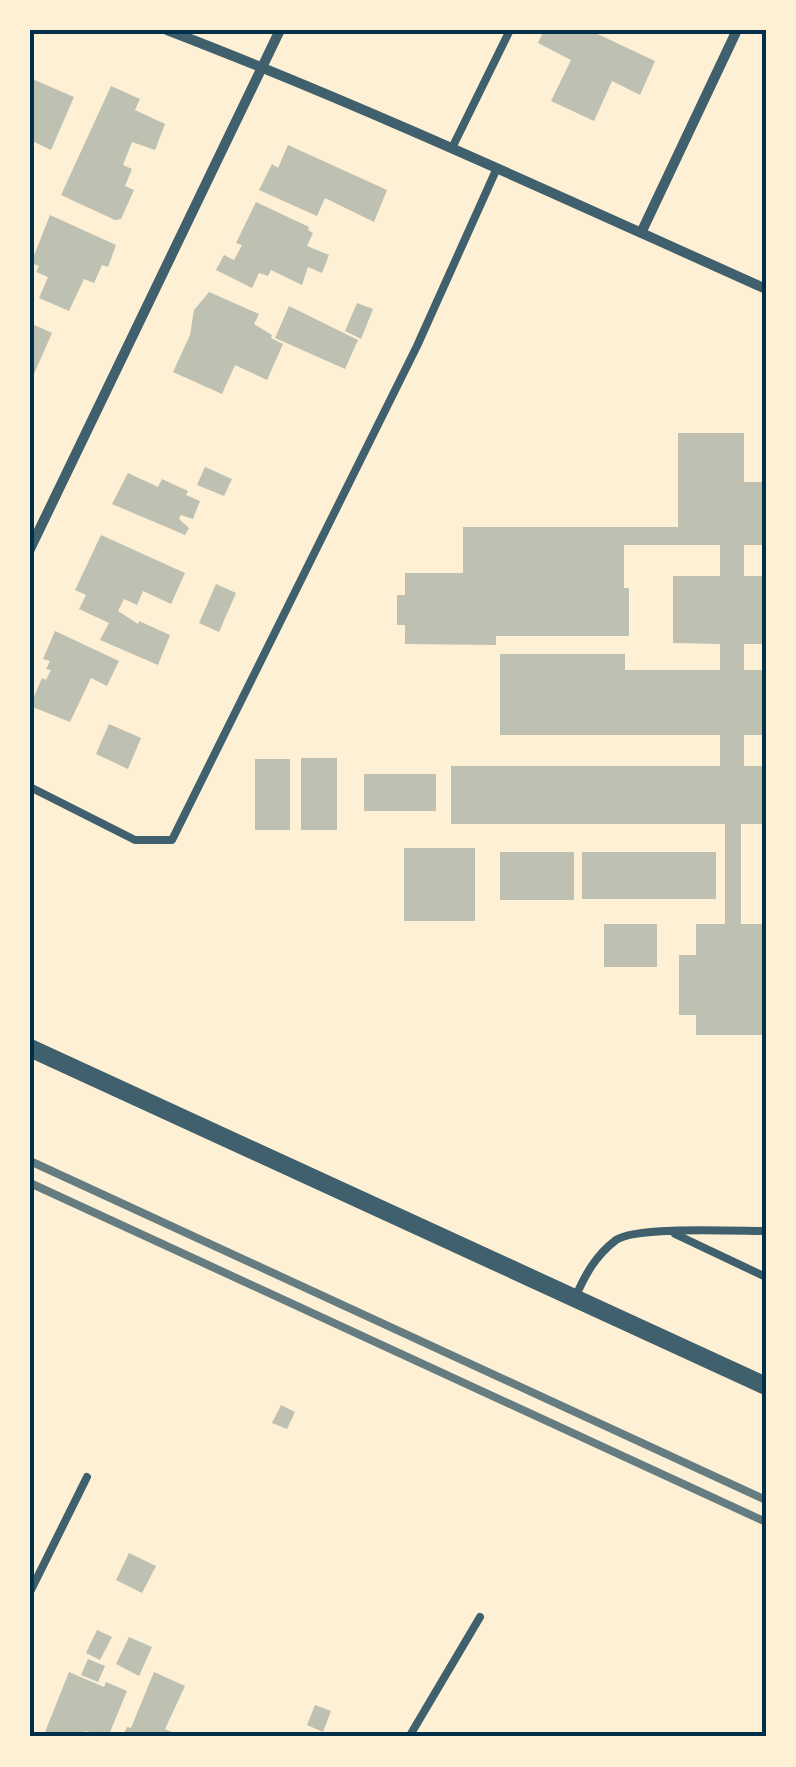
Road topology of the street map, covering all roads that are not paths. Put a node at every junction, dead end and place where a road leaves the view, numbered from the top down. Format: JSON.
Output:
{"nodes":[{"id":1,"x":167,"y":30,"type":"edge"},
{"id":2,"x":280,"y":30,"type":"edge"},
{"id":3,"x":510,"y":30,"type":"edge"},
{"id":4,"x":737,"y":30,"type":"edge"},
{"id":5,"x":263,"y":67,"type":"junction"},
{"id":6,"x":452,"y":148,"type":"junction"},
{"id":7,"x":497,"y":168,"type":"junction"},
{"id":8,"x":641,"y":233,"type":"junction"},
{"id":9,"x":766,"y":289,"type":"edge"},
{"id":10,"x":30,"y":549,"type":"edge"},
{"id":11,"x":30,"y":786,"type":"edge"},
{"id":12,"x":30,"y":1048,"type":"edge"},
{"id":13,"x":670,"y":1231,"type":"junction"},
{"id":14,"x":766,"y":1231,"type":"edge"},
{"id":15,"x":766,"y":1276,"type":"edge"},
{"id":16,"x":575,"y":1298,"type":"junction"},
{"id":17,"x":766,"y":1386,"type":"edge"},
{"id":18,"x":87,"y":1477,"type":"dead end"},
{"id":19,"x":30,"y":1592,"type":"edge"},
{"id":20,"x":480,"y":1617,"type":"dead end"},
{"id":21,"x":408,"y":1737,"type":"edge"}],
"edges":[{"from":1,"to":5,"type":"street"},
{"from":2,"to":5,"type":"street"},
{"from":3,"to":6,"type":"lane"},
{"from":4,"to":8,"type":"street"},
{"from":5,"to":6,"type":"street"},
{"from":5,"to":10,"type":"street"},
{"from":6,"to":7,"type":"street"},
{"from":7,"to":8,"type":"street"},
{"from":7,"to":11,"type":"lane"},
{"from":8,"to":9,"type":"street"},
{"from":12,"to":16,"type":"street"},
{"from":13,"to":14,"type":"lane"},
{"from":13,"to":15,"type":"lane"},
{"from":13,"to":16,"type":"lane"},
{"from":16,"to":17,"type":"street"},
{"from":18,"to":19,"type":"lane"},
{"from":20,"to":21,"type":"lane"}]}
